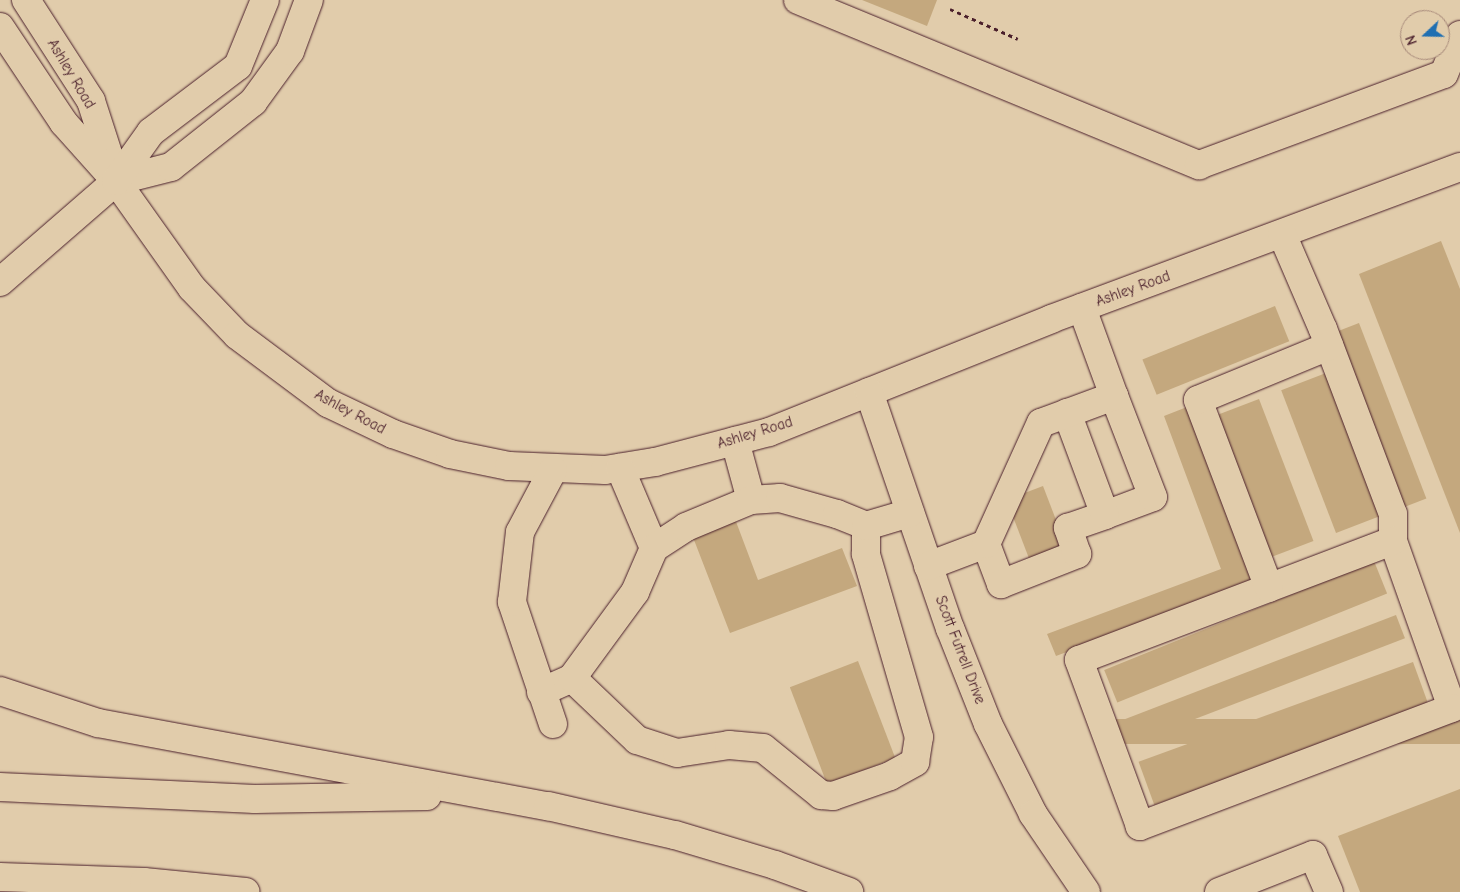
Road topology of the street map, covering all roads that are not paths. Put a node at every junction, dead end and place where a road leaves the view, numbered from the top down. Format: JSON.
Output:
{"nodes":[{"id":1,"x":26,"y":0,"type":"edge"},
{"id":2,"x":265,"y":0,"type":"edge"},
{"id":3,"x":309,"y":0,"type":"edge"},
{"id":4,"x":798,"y":0,"type":"edge"},
{"id":5,"x":1460,"y":35,"type":"edge"},
{"id":6,"x":3,"y":40,"type":"edge"},
{"id":7,"x":1460,"y":167,"type":"edge"},
{"id":8,"x":116,"y":180,"type":"junction"},
{"id":9,"x":1282,"y":234,"type":"junction"},
{"id":10,"x":0,"y":282,"type":"edge"},
{"id":11,"x":1082,"y":308,"type":"junction"},
{"id":12,"x":1329,"y":346,"type":"junction"},
{"id":13,"x":869,"y":392,"type":"junction"},
{"id":14,"x":1114,"y":396,"type":"junction"},
{"id":15,"x":1067,"y":413,"type":"junction"},
{"id":16,"x":735,"y":441,"type":"junction"},
{"id":17,"x":620,"y":468,"type":"junction"},
{"id":18,"x":553,"y":470,"type":"junction"},
{"id":19,"x":751,"y":500,"type":"junction"},
{"id":20,"x":910,"y":513,"type":"junction"},
{"id":21,"x":1105,"y":515,"type":"junction"},
{"id":22,"x":866,"y":526,"type":"junction"},
{"id":23,"x":1393,"y":542,"type":"junction"},
{"id":24,"x":986,"y":544,"type":"junction"},
{"id":25,"x":654,"y":548,"type":"junction"},
{"id":26,"x":928,"y":566,"type":"junction"},
{"id":27,"x":1269,"y":588,"type":"junction"},
{"id":28,"x":572,"y":678,"type":"junction"},
{"id":29,"x":0,"y":691,"type":"edge"},
{"id":30,"x":541,"y":692,"type":"junction"},
{"id":31,"x":553,"y":724,"type":"dead end"},
{"id":32,"x":0,"y":787,"type":"edge"},
{"id":33,"x":489,"y":797,"type":"junction"},
{"id":34,"x":0,"y":877,"type":"edge"},
{"id":35,"x":246,"y":892,"type":"edge"},
{"id":36,"x":848,"y":892,"type":"edge"},
{"id":37,"x":1086,"y":892,"type":"edge"},
{"id":38,"x":1219,"y":892,"type":"edge"},
{"id":39,"x":1329,"y":892,"type":"edge"}],
"edges":[{"from":1,"to":8,"type":"main road","name":"Ashley Road"},
{"from":2,"to":8,"type":"main road"},
{"from":3,"to":8,"type":"main road"},
{"from":4,"to":5,"type":"main road"},
{"from":6,"to":8,"type":"main road","name":"Ashley Road"},
{"from":7,"to":9,"type":"main road","name":"Ashley Road"},
{"from":8,"to":10,"type":"main road"},
{"from":8,"to":18,"type":"main road","name":"Ashley Road"},
{"from":9,"to":11,"type":"main road","name":"Ashley Road"},
{"from":9,"to":12,"type":"main road"},
{"from":11,"to":13,"type":"main road","name":"Ashley Road"},
{"from":11,"to":14,"type":"main road"},
{"from":12,"to":23,"type":"main road"},
{"from":12,"to":27,"type":"main road"},
{"from":13,"to":16,"type":"main road","name":"Ashley Road"},
{"from":13,"to":20,"type":"main road","name":"Scott Futrell Drive"},
{"from":14,"to":15,"type":"main road"},
{"from":14,"to":21,"type":"main road"},
{"from":15,"to":21,"type":"main road"},
{"from":15,"to":24,"type":"main road"},
{"from":16,"to":17,"type":"main road","name":"Ashley Road"},
{"from":16,"to":19,"type":"main road"},
{"from":17,"to":18,"type":"main road","name":"Ashley Road"},
{"from":17,"to":25,"type":"main road"},
{"from":18,"to":30,"type":"main road"},
{"from":19,"to":22,"type":"main road"},
{"from":19,"to":25,"type":"main road"},
{"from":20,"to":22,"type":"main road"},
{"from":20,"to":26,"type":"main road","name":"Scott Futrell Drive"},
{"from":21,"to":24,"type":"main road"},
{"from":22,"to":28,"type":"main road"},
{"from":23,"to":27,"type":"main road"},
{"from":23,"to":27,"type":"main road"},
{"from":24,"to":26,"type":"main road"},
{"from":25,"to":28,"type":"main road"},
{"from":26,"to":37,"type":"main road","name":"Scott Futrell Drive"},
{"from":28,"to":30,"type":"main road"},
{"from":29,"to":33,"type":"main road"},
{"from":30,"to":31,"type":"main road"},
{"from":32,"to":33,"type":"main road"},
{"from":33,"to":36,"type":"main road"},
{"from":34,"to":35,"type":"main road"},
{"from":38,"to":39,"type":"main road"}]}
